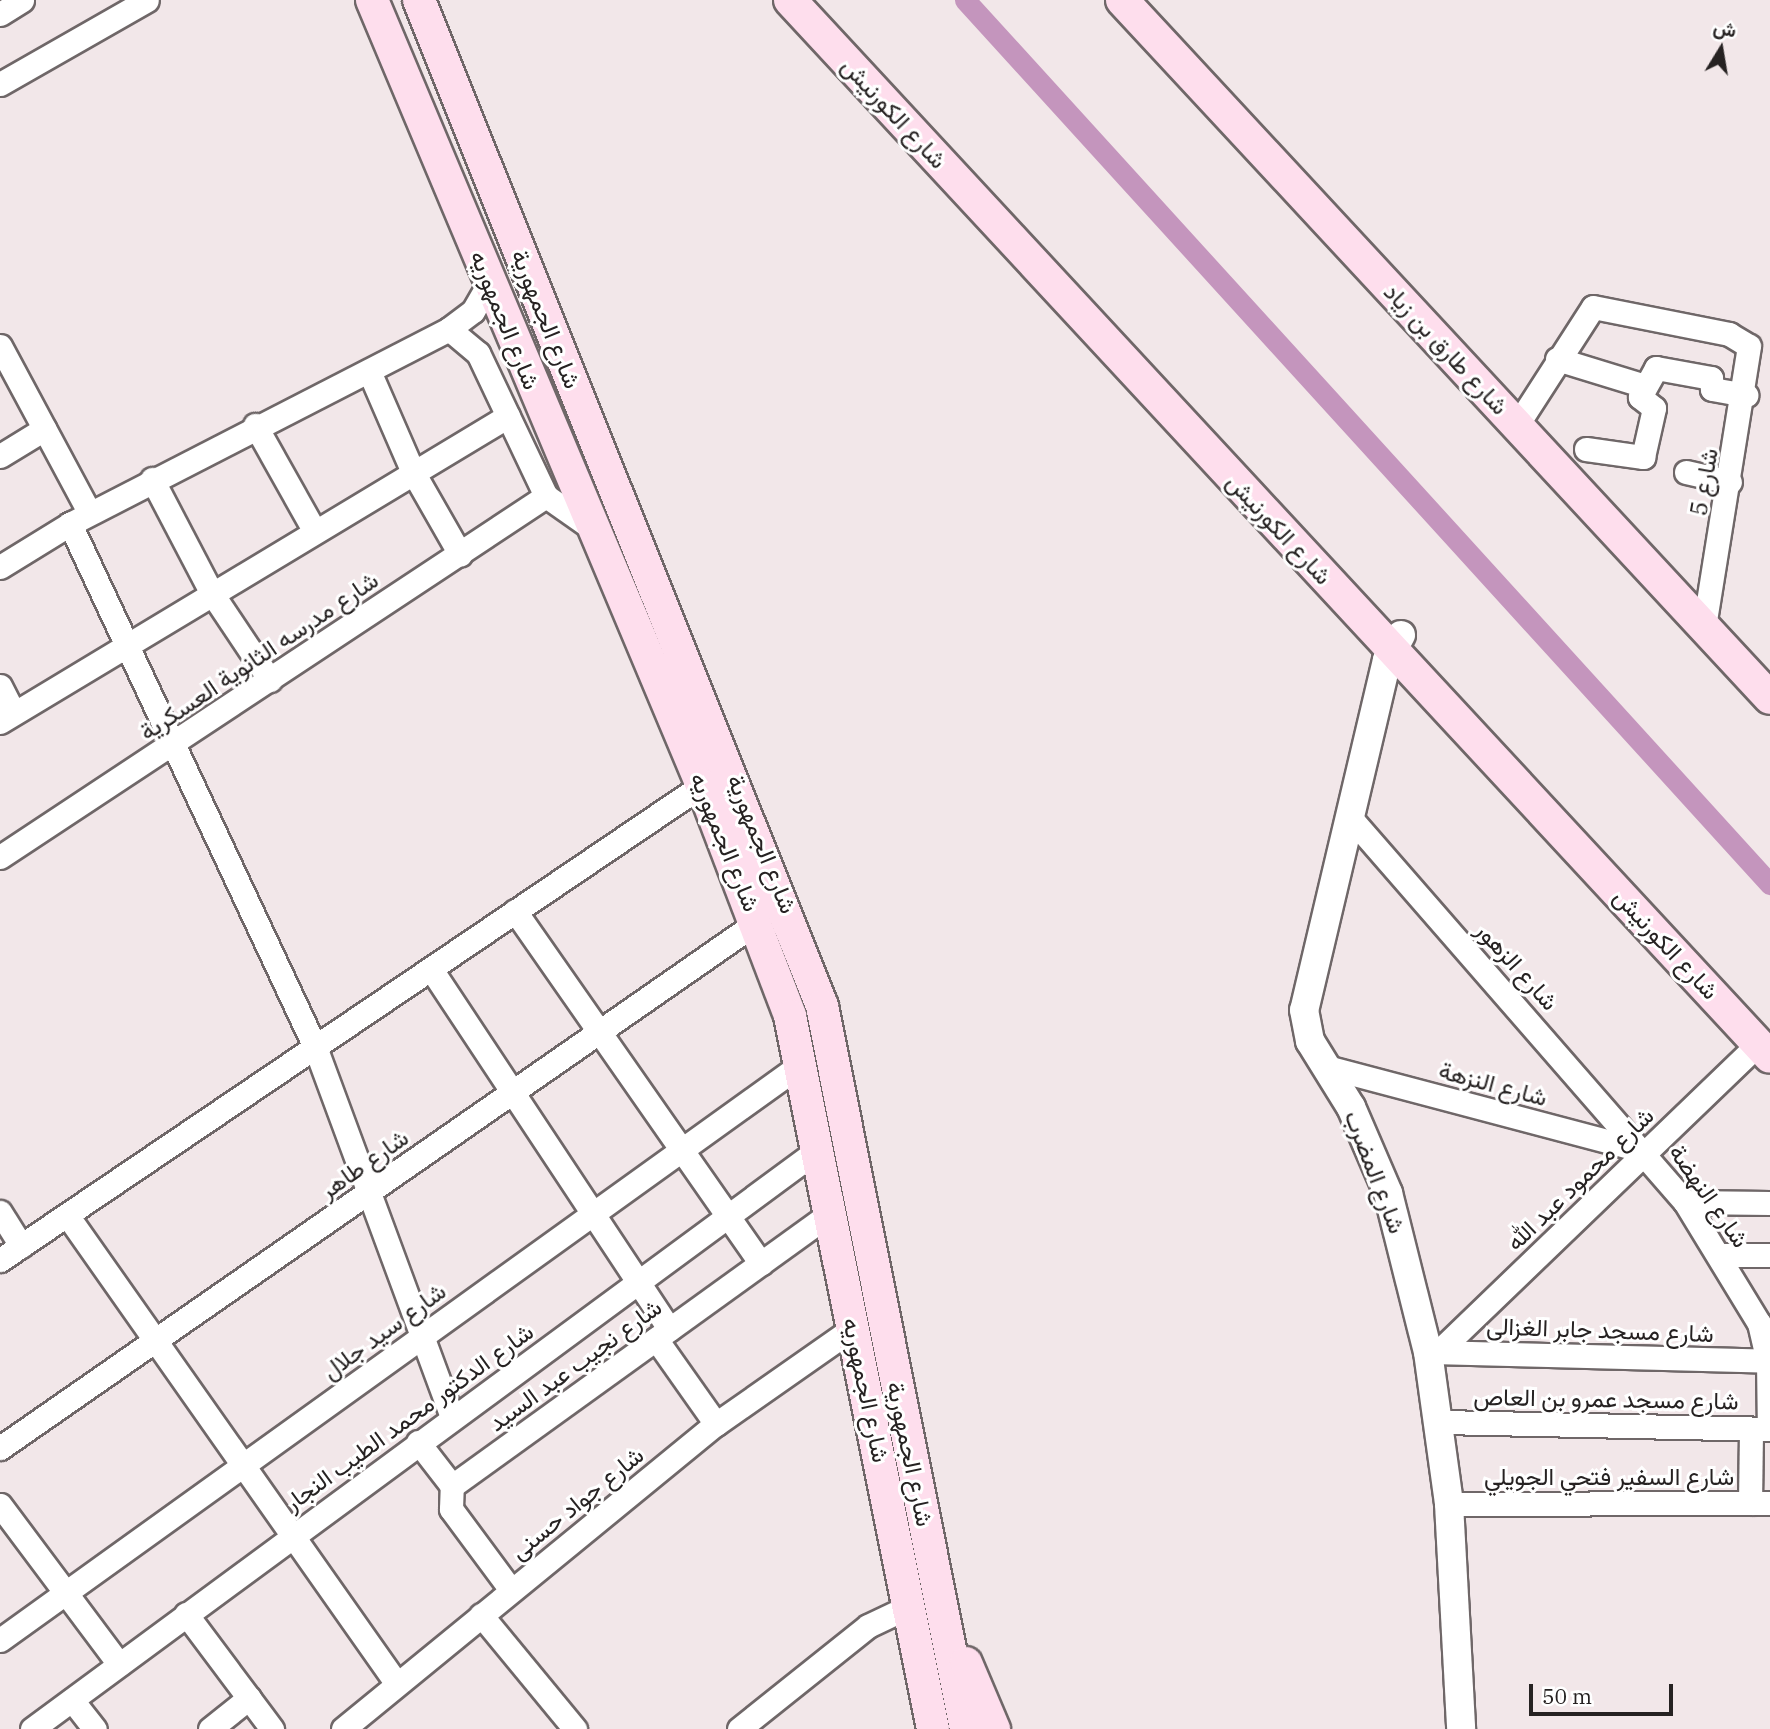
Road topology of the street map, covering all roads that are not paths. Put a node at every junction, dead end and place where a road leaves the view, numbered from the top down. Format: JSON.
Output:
{"nodes":[{"id":1,"x":22,"y":0,"type":"edge"},
{"id":2,"x":147,"y":0,"type":"edge"},
{"id":3,"x":372,"y":0,"type":"edge"},
{"id":4,"x":419,"y":0,"type":"edge"},
{"id":5,"x":790,"y":0,"type":"edge"},
{"id":6,"x":819,"y":0,"type":"edge"},
{"id":7,"x":1122,"y":0,"type":"edge"},
{"id":8,"x":0,"y":14,"type":"edge"},
{"id":9,"x":0,"y":84,"type":"edge"},
{"id":10,"x":488,"y":285,"type":"junction"},
{"id":11,"x":449,"y":329,"type":"junction"},
{"id":12,"x":0,"y":346,"type":"edge"},
{"id":13,"x":562,"y":357,"type":"junction"},
{"id":14,"x":1557,"y":359,"type":"junction"},
{"id":15,"x":369,"y":371,"type":"junction"},
{"id":16,"x":527,"y":375,"type":"junction"},
{"id":17,"x":1651,"y":377,"type":"junction"},
{"id":18,"x":1746,"y":395,"type":"junction"},
{"id":19,"x":579,"y":399,"type":"junction"},
{"id":20,"x":544,"y":415,"type":"junction"},
{"id":21,"x":508,"y":416,"type":"junction"},
{"id":22,"x":255,"y":425,"type":"junction"},
{"id":23,"x":1517,"y":425,"type":"junction"},
{"id":24,"x":44,"y":429,"type":"junction"},
{"id":25,"x":1586,"y":449,"type":"dead end"},
{"id":26,"x":0,"y":456,"type":"edge"},
{"id":27,"x":413,"y":472,"type":"junction"},
{"id":28,"x":1686,"y":472,"type":"dead end"},
{"id":29,"x":152,"y":479,"type":"junction"},
{"id":30,"x":1730,"y":482,"type":"junction"},
{"id":31,"x":546,"y":496,"type":"junction"},
{"id":32,"x":79,"y":518,"type":"junction"},
{"id":33,"x":593,"y":529,"type":"junction"},
{"id":34,"x":314,"y":530,"type":"junction"},
{"id":35,"x":460,"y":554,"type":"junction"},
{"id":36,"x":0,"y":567,"type":"edge"},
{"id":37,"x":211,"y":592,"type":"junction"},
{"id":38,"x":1704,"y":626,"type":"junction"},
{"id":39,"x":1396,"y":642,"type":"junction"},
{"id":40,"x":129,"y":643,"type":"junction"},
{"id":41,"x":270,"y":680,"type":"junction"},
{"id":42,"x":0,"y":686,"type":"edge"},
{"id":43,"x":1770,"y":698,"type":"edge"},
{"id":44,"x":7,"y":717,"type":"edge"},
{"id":45,"x":177,"y":743,"type":"junction"},
{"id":46,"x":702,"y":785,"type":"junction"},
{"id":47,"x":1348,"y":815,"type":"junction"},
{"id":48,"x":0,"y":857,"type":"edge"},
{"id":49,"x":515,"y":912,"type":"junction"},
{"id":50,"x":757,"y":922,"type":"junction"},
{"id":51,"x":430,"y":969,"type":"junction"},
{"id":52,"x":599,"y":1032,"type":"junction"},
{"id":53,"x":1766,"y":1042,"type":"edge"},
{"id":54,"x":315,"y":1047,"type":"junction"},
{"id":55,"x":800,"y":1065,"type":"junction"},
{"id":56,"x":1327,"y":1067,"type":"junction"},
{"id":57,"x":512,"y":1093,"type":"junction"},
{"id":58,"x":819,"y":1149,"type":"junction"},
{"id":59,"x":681,"y":1150,"type":"junction"},
{"id":60,"x":1646,"y":1151,"type":"junction"},
{"id":61,"x":368,"y":1193,"type":"junction"},
{"id":62,"x":1685,"y":1202,"type":"junction"},
{"id":63,"x":1770,"y":1203,"type":"edge"},
{"id":64,"x":0,"y":1212,"type":"edge"},
{"id":65,"x":592,"y":1213,"type":"junction"},
{"id":66,"x":831,"y":1213,"type":"junction"},
{"id":67,"x":67,"y":1215,"type":"junction"},
{"id":68,"x":728,"y":1216,"type":"junction"},
{"id":69,"x":21,"y":1246,"type":"junction"},
{"id":70,"x":1720,"y":1255,"type":"junction"},
{"id":71,"x":1770,"y":1255,"type":"edge"},
{"id":72,"x":0,"y":1260,"type":"edge"},
{"id":73,"x":761,"y":1264,"type":"junction"},
{"id":74,"x":638,"y":1282,"type":"junction"},
{"id":75,"x":1759,"y":1306,"type":"edge"},
{"id":76,"x":853,"y":1328,"type":"junction"},
{"id":77,"x":663,"y":1334,"type":"junction"},
{"id":78,"x":422,"y":1336,"type":"junction"},
{"id":79,"x":156,"y":1340,"type":"junction"},
{"id":80,"x":1433,"y":1352,"type":"junction"},
{"id":81,"x":1769,"y":1361,"type":"edge"},
{"id":82,"x":452,"y":1417,"type":"junction"},
{"id":83,"x":1440,"y":1422,"type":"junction"},
{"id":84,"x":716,"y":1424,"type":"junction"},
{"id":85,"x":1763,"y":1429,"type":"edge"},
{"id":86,"x":418,"y":1442,"type":"junction"},
{"id":87,"x":0,"y":1448,"type":"edge"},
{"id":88,"x":243,"y":1465,"type":"junction"},
{"id":89,"x":452,"y":1486,"type":"junction"},
{"id":90,"x":1760,"y":1503,"type":"edge"},
{"id":91,"x":1449,"y":1504,"type":"junction"},
{"id":92,"x":0,"y":1505,"type":"edge"},
{"id":93,"x":909,"y":1524,"type":"junction"},
{"id":94,"x":292,"y":1535,"type":"junction"},
{"id":95,"x":511,"y":1590,"type":"junction"},
{"id":96,"x":66,"y":1593,"type":"junction"},
{"id":97,"x":910,"y":1606,"type":"junction"},
{"id":98,"x":186,"y":1615,"type":"junction"},
{"id":99,"x":481,"y":1615,"type":"junction"},
{"id":100,"x":0,"y":1640,"type":"edge"},
{"id":101,"x":119,"y":1664,"type":"junction"},
{"id":102,"x":397,"y":1684,"type":"junction"},
{"id":103,"x":249,"y":1698,"type":"junction"},
{"id":104,"x":72,"y":1700,"type":"junction"},
{"id":105,"x":981,"y":1727,"type":"edge"},
{"id":106,"x":574,"y":1728,"type":"edge"},
{"id":107,"x":32,"y":1729,"type":"edge"},
{"id":108,"x":95,"y":1729,"type":"edge"},
{"id":109,"x":210,"y":1729,"type":"edge"},
{"id":110,"x":272,"y":1729,"type":"edge"},
{"id":111,"x":344,"y":1729,"type":"edge"},
{"id":112,"x":739,"y":1729,"type":"edge"},
{"id":113,"x":933,"y":1729,"type":"edge"},
{"id":114,"x":1461,"y":1729,"type":"edge"}],
"edges":[{"from":1,"to":8,"type":"street"},
{"from":2,"to":9,"type":"street"},
{"from":3,"to":10,"type":"main road","name":"شارع الجمهوريه"},
{"from":4,"to":13,"type":"main road","name":"شارع الجمهورية"},
{"from":5,"to":39,"type":"main road","name":"شارع الكورنيش"},
{"from":6,"to":39,"type":"main road","name":"شارع الكورنيش"},
{"from":7,"to":23,"type":"main road","name":"شارع طارق بن زياد"},
{"from":10,"to":11,"type":"street"},
{"from":10,"to":16,"type":"main road","name":"شارع الجمهوريه"},
{"from":11,"to":15,"type":"street"},
{"from":11,"to":21,"type":"street"},
{"from":12,"to":24,"type":"street"},
{"from":13,"to":16,"type":"main road"},
{"from":13,"to":19,"type":"main road","name":"شارع الجمهورية"},
{"from":14,"to":17,"type":"street"},
{"from":14,"to":18,"type":"street","name":"شارع 5"},
{"from":14,"to":23,"type":"street"},
{"from":15,"to":22,"type":"street"},
{"from":15,"to":27,"type":"street"},
{"from":16,"to":20,"type":"main road","name":"شارع الجمهوريه"},
{"from":17,"to":18,"type":"street"},
{"from":17,"to":25,"type":"street"},
{"from":18,"to":30,"type":"street","name":"شارع 5"},
{"from":19,"to":20,"type":"main road"},
{"from":19,"to":93,"type":"main road","name":"شارع الجمهورية"},
{"from":20,"to":33,"type":"main road","name":"شارع الجمهوريه"},
{"from":21,"to":27,"type":"street"},
{"from":21,"to":31,"type":"street"},
{"from":22,"to":29,"type":"street"},
{"from":22,"to":34,"type":"street"},
{"from":23,"to":38,"type":"main road","name":"شارع طارق بن زياد"},
{"from":24,"to":26,"type":"street"},
{"from":24,"to":32,"type":"street"},
{"from":27,"to":34,"type":"street"},
{"from":27,"to":35,"type":"street"},
{"from":28,"to":30,"type":"street"},
{"from":29,"to":32,"type":"street"},
{"from":29,"to":37,"type":"street"},
{"from":30,"to":38,"type":"street","name":"شارع 5"},
{"from":31,"to":33,"type":"street"},
{"from":31,"to":35,"type":"street","name":"شارع مدرسه الثانوية العسكرية"},
{"from":32,"to":36,"type":"street"},
{"from":32,"to":40,"type":"street"},
{"from":33,"to":46,"type":"main road","name":"شارع الجمهوريه"},
{"from":34,"to":37,"type":"street"},
{"from":35,"to":41,"type":"street","name":"شارع مدرسه الثانوية العسكرية"},
{"from":37,"to":40,"type":"street"},
{"from":37,"to":41,"type":"street"},
{"from":38,"to":43,"type":"main road","name":"شارع طارق بن زياد"},
{"from":39,"to":47,"type":"street","name":"شارع المضرب"},
{"from":39,"to":53,"type":"main road","name":"شارع الكورنيش"},
{"from":40,"to":44,"type":"street"},
{"from":40,"to":45,"type":"street"},
{"from":41,"to":45,"type":"street","name":"شارع مدرسه الثانوية العسكرية"},
{"from":42,"to":44,"type":"street"},
{"from":45,"to":48,"type":"street","name":"شارع مدرسه الثانوية العسكرية"},
{"from":45,"to":54,"type":"street"},
{"from":46,"to":49,"type":"street"},
{"from":46,"to":50,"type":"main road","name":"شارع الجمهوريه"},
{"from":47,"to":56,"type":"street","name":"شارع المضرب"},
{"from":47,"to":60,"type":"street","name":"شارع الزهور"},
{"from":49,"to":51,"type":"street"},
{"from":49,"to":52,"type":"street"},
{"from":50,"to":52,"type":"street","name":"شارع طاهر"},
{"from":50,"to":55,"type":"main road","name":"شارع الجمهوريه"},
{"from":51,"to":54,"type":"street"},
{"from":51,"to":57,"type":"street"},
{"from":52,"to":57,"type":"street","name":"شارع طاهر"},
{"from":52,"to":59,"type":"street"},
{"from":53,"to":60,"type":"street","name":"شارع محمود عبد الله"},
{"from":54,"to":61,"type":"street"},
{"from":54,"to":67,"type":"street"},
{"from":55,"to":58,"type":"main road","name":"شارع الجمهوريه"},
{"from":55,"to":59,"type":"street","name":"شارع سيد جلال"},
{"from":56,"to":60,"type":"street","name":"شارع النزهة"},
{"from":56,"to":80,"type":"street","name":"شارع المضرب"},
{"from":57,"to":61,"type":"street","name":"شارع طاهر"},
{"from":57,"to":65,"type":"street"},
{"from":58,"to":66,"type":"main road","name":"شارع الجمهوريه"},
{"from":58,"to":68,"type":"street","name":"شارع الدكتور محمد الطيب النجار"},
{"from":59,"to":65,"type":"street","name":"شارع سيد جلال"},
{"from":59,"to":68,"type":"street"},
{"from":60,"to":62,"type":"street","name":"شارع النهضة"},
{"from":60,"to":80,"type":"street","name":"شارع محمود عبد الله"},
{"from":61,"to":78,"type":"street"},
{"from":61,"to":79,"type":"street","name":"شارع طاهر"},
{"from":62,"to":63,"type":"street"},
{"from":62,"to":70,"type":"street","name":"شارع النهضة"},
{"from":64,"to":69,"type":"street"},
{"from":65,"to":74,"type":"street"},
{"from":65,"to":78,"type":"street","name":"شارع سيد جلال"},
{"from":66,"to":73,"type":"street","name":"شارع نجيب عبد السيد"},
{"from":66,"to":76,"type":"main road","name":"شارع الجمهوريه"},
{"from":67,"to":69,"type":"street"},
{"from":67,"to":79,"type":"street"},
{"from":68,"to":73,"type":"street"},
{"from":68,"to":74,"type":"street","name":"شارع الدكتور محمد الطيب النجار"},
{"from":69,"to":72,"type":"street"},
{"from":70,"to":71,"type":"street"},
{"from":70,"to":75,"type":"street","name":"شارع النهضة"},
{"from":73,"to":77,"type":"street","name":"شارع نجيب عبد السيد"},
{"from":74,"to":77,"type":"street"},
{"from":74,"to":82,"type":"street","name":"شارع الدكتور محمد الطيب النجار"},
{"from":75,"to":81,"type":"street","name":"شارع النهضة"},
{"from":76,"to":84,"type":"street","name":"شارع جواد حسنى"},
{"from":76,"to":93,"type":"main road","name":"شارع الجمهوريه"},
{"from":77,"to":84,"type":"street"},
{"from":77,"to":89,"type":"street","name":"شارع نجيب عبد السيد"},
{"from":78,"to":82,"type":"street"},
{"from":78,"to":88,"type":"street","name":"شارع سيد جلال"},
{"from":79,"to":87,"type":"street","name":"شارع طاهر"},
{"from":79,"to":88,"type":"street"},
{"from":80,"to":81,"type":"street","name":"شارع مسجد جابر الغزالى"},
{"from":80,"to":83,"type":"street","name":"شارع المضرب"},
{"from":81,"to":85,"type":"street","name":"شارع النهضة"},
{"from":82,"to":86,"type":"street","name":"شارع الدكتور محمد الطيب النجار"},
{"from":83,"to":85,"type":"street","name":"شارع مسجد عمرو بن العاص"},
{"from":83,"to":91,"type":"street","name":"شارع المضرب"},
{"from":84,"to":95,"type":"street","name":"شارع جواد حسنى"},
{"from":85,"to":90,"type":"street","name":"شارع النهضة"},
{"from":86,"to":89,"type":"street"},
{"from":86,"to":94,"type":"street","name":"شارع الدكتور محمد الطيب النجار"},
{"from":88,"to":94,"type":"street"},
{"from":88,"to":96,"type":"street","name":"شارع سيد جلال"},
{"from":89,"to":95,"type":"street"},
{"from":90,"to":91,"type":"street","name":"شارع السفير فتحي الجويلي"},
{"from":91,"to":114,"type":"street","name":"شارع المضرب"},
{"from":92,"to":96,"type":"street"},
{"from":93,"to":97,"type":"main road","name":"شارع الجمهوريه"},
{"from":93,"to":105,"type":"main road","name":"شارع الجمهورية"},
{"from":94,"to":98,"type":"street","name":"شارع الدكتور محمد الطيب النجار"},
{"from":94,"to":102,"type":"street"},
{"from":95,"to":99,"type":"street","name":"شارع جواد حسنى"},
{"from":96,"to":100,"type":"street","name":"شارع سيد جلال"},
{"from":96,"to":101,"type":"street"},
{"from":97,"to":112,"type":"street"},
{"from":97,"to":113,"type":"main road","name":"شارع الجمهوريه"},
{"from":98,"to":101,"type":"street","name":"شارع الدكتور محمد الطيب النجار"},
{"from":98,"to":103,"type":"street"},
{"from":99,"to":102,"type":"street","name":"شارع جواد حسنى"},
{"from":99,"to":106,"type":"street"},
{"from":101,"to":104,"type":"street","name":"شارع الدكتور محمد الطيب النجار"},
{"from":102,"to":111,"type":"street","name":"شارع جواد حسنى"},
{"from":103,"to":109,"type":"street"},
{"from":103,"to":110,"type":"street"},
{"from":104,"to":107,"type":"street","name":"شارع الدكتور محمد الطيب النجار"},
{"from":104,"to":108,"type":"street"}]}
